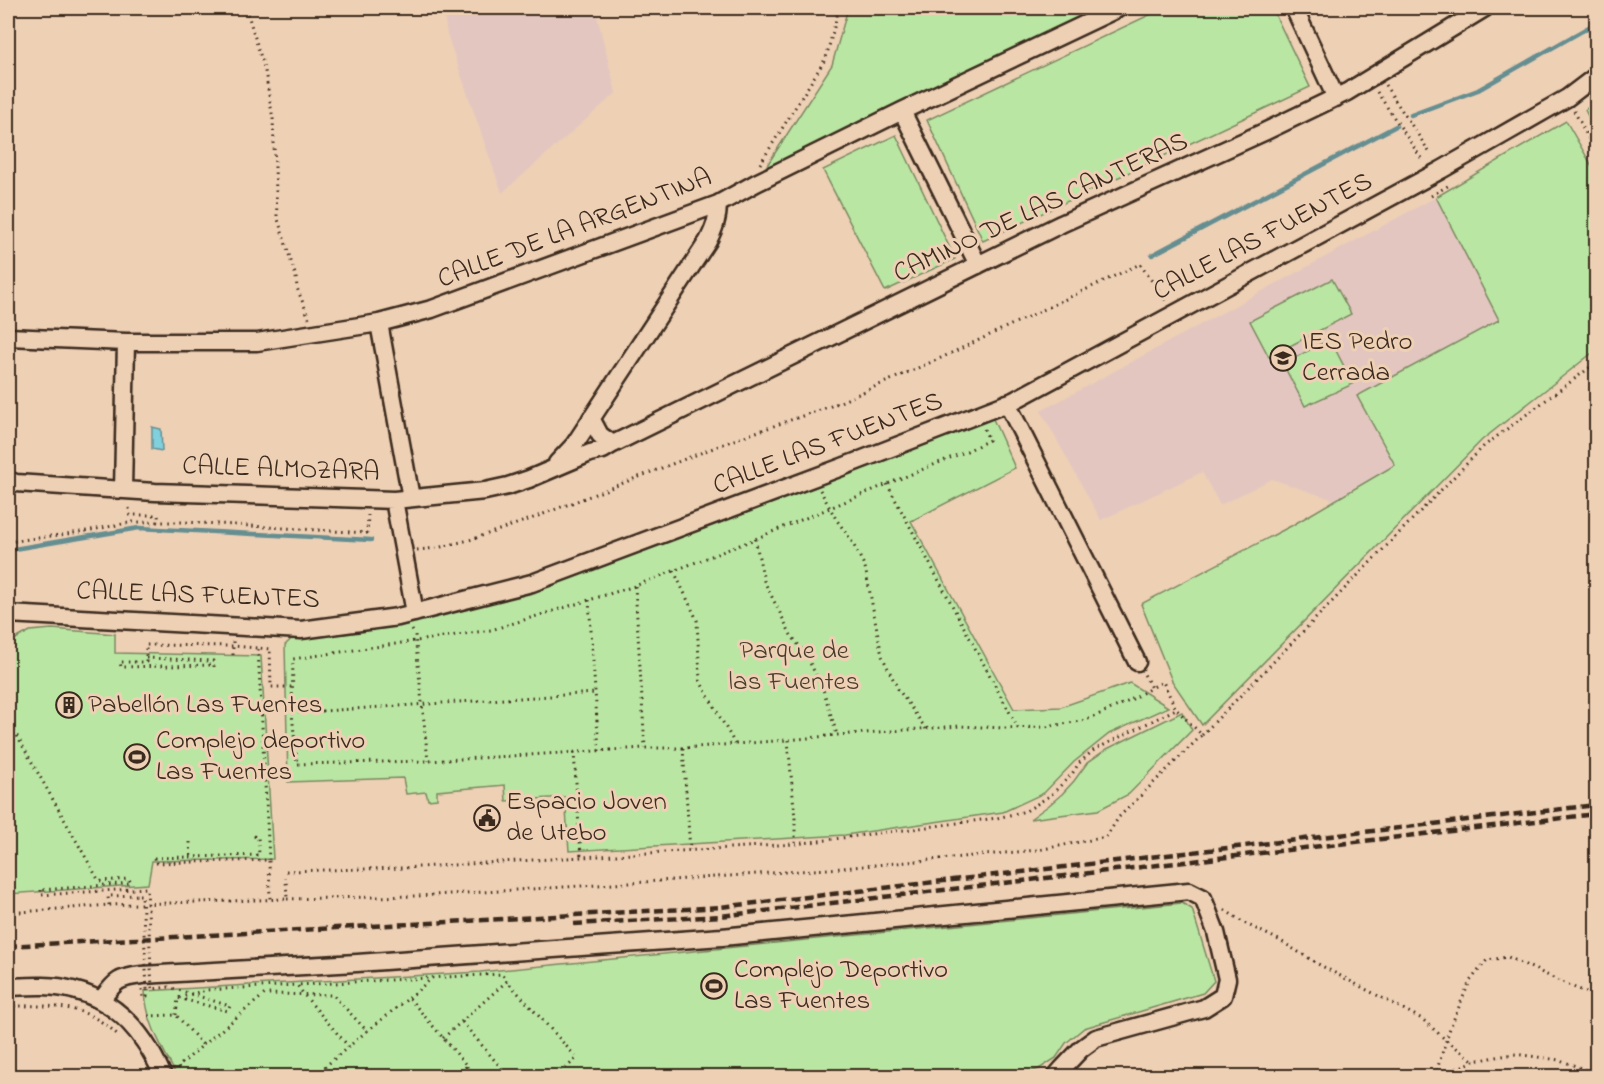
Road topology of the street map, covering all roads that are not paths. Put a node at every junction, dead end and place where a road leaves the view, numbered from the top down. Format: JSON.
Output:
{"nodes":[{"id":1,"x":1119,"y":8,"type":"edge"},
{"id":2,"x":1294,"y":8,"type":"edge"},
{"id":3,"x":1485,"y":8,"type":"edge"},
{"id":4,"x":1596,"y":76,"type":"edge"},
{"id":5,"x":1336,"y":98,"type":"junction"},
{"id":6,"x":902,"y":111,"type":"junction"},
{"id":7,"x":718,"y":204,"type":"junction"},
{"id":8,"x":978,"y":265,"type":"junction"},
{"id":9,"x":379,"y":322,"type":"junction"},
{"id":10,"x":8,"y":337,"type":"edge"},
{"id":11,"x":126,"y":342,"type":"junction"},
{"id":12,"x":1007,"y":403,"type":"junction"},
{"id":13,"x":587,"y":426,"type":"junction"},
{"id":14,"x":605,"y":447,"type":"junction"},
{"id":15,"x":549,"y":470,"type":"junction"},
{"id":16,"x":8,"y":480,"type":"edge"},
{"id":17,"x":123,"y":490,"type":"junction"},
{"id":18,"x":403,"y":499,"type":"junction"},
{"id":19,"x":415,"y":613,"type":"junction"},
{"id":20,"x":8,"y":614,"type":"edge"},
{"id":21,"x":1137,"y":662,"type":"road end"},
{"id":22,"x":8,"y":987,"type":"edge"},
{"id":23,"x":100,"y":999,"type":"junction"},
{"id":24,"x":163,"y":1077,"type":"edge"},
{"id":25,"x":1056,"y":1077,"type":"edge"}],
"edges":[{"from":1,"to":6,"type":"street","name":"CALLE DE LA ARGENTINA"},
{"from":2,"to":5,"type":"street"},
{"from":3,"to":5,"type":"street","name":"CAMINO DE LAS CANTERAS"},
{"from":4,"to":12,"type":"street","name":"CALLE LAS FUENTES"},
{"from":5,"to":8,"type":"street","name":"CAMINO DE LAS CANTERAS"},
{"from":6,"to":7,"type":"street","name":"CALLE DE LA ARGENTINA"},
{"from":6,"to":8,"type":"street"},
{"from":7,"to":9,"type":"street","name":"CALLE DE LA ARGENTINA"},
{"from":7,"to":13,"type":"street"},
{"from":8,"to":14,"type":"street","name":"CAMINO DE LAS CANTERAS"},
{"from":9,"to":11,"type":"street","name":"CALLE DE LA ARGENTINA"},
{"from":9,"to":18,"type":"street"},
{"from":10,"to":11,"type":"street","name":"CALLE DE LA ARGENTINA"},
{"from":11,"to":17,"type":"street"},
{"from":12,"to":19,"type":"street","name":"CALLE LAS FUENTES"},
{"from":12,"to":21,"type":"street"},
{"from":13,"to":14,"type":"street"},
{"from":13,"to":15,"type":"street"},
{"from":14,"to":15,"type":"street","name":"CAMINO DE LAS CANTERAS"},
{"from":15,"to":18,"type":"street","name":"CALLE ALMOZARA"},
{"from":16,"to":17,"type":"street","name":"CALLE ALMOZARA"},
{"from":17,"to":18,"type":"street","name":"CALLE ALMOZARA"},
{"from":18,"to":19,"type":"street"},
{"from":19,"to":20,"type":"street","name":"CALLE LAS FUENTES"},
{"from":22,"to":23,"type":"street"},
{"from":23,"to":24,"type":"street"},
{"from":23,"to":25,"type":"street"}]}
